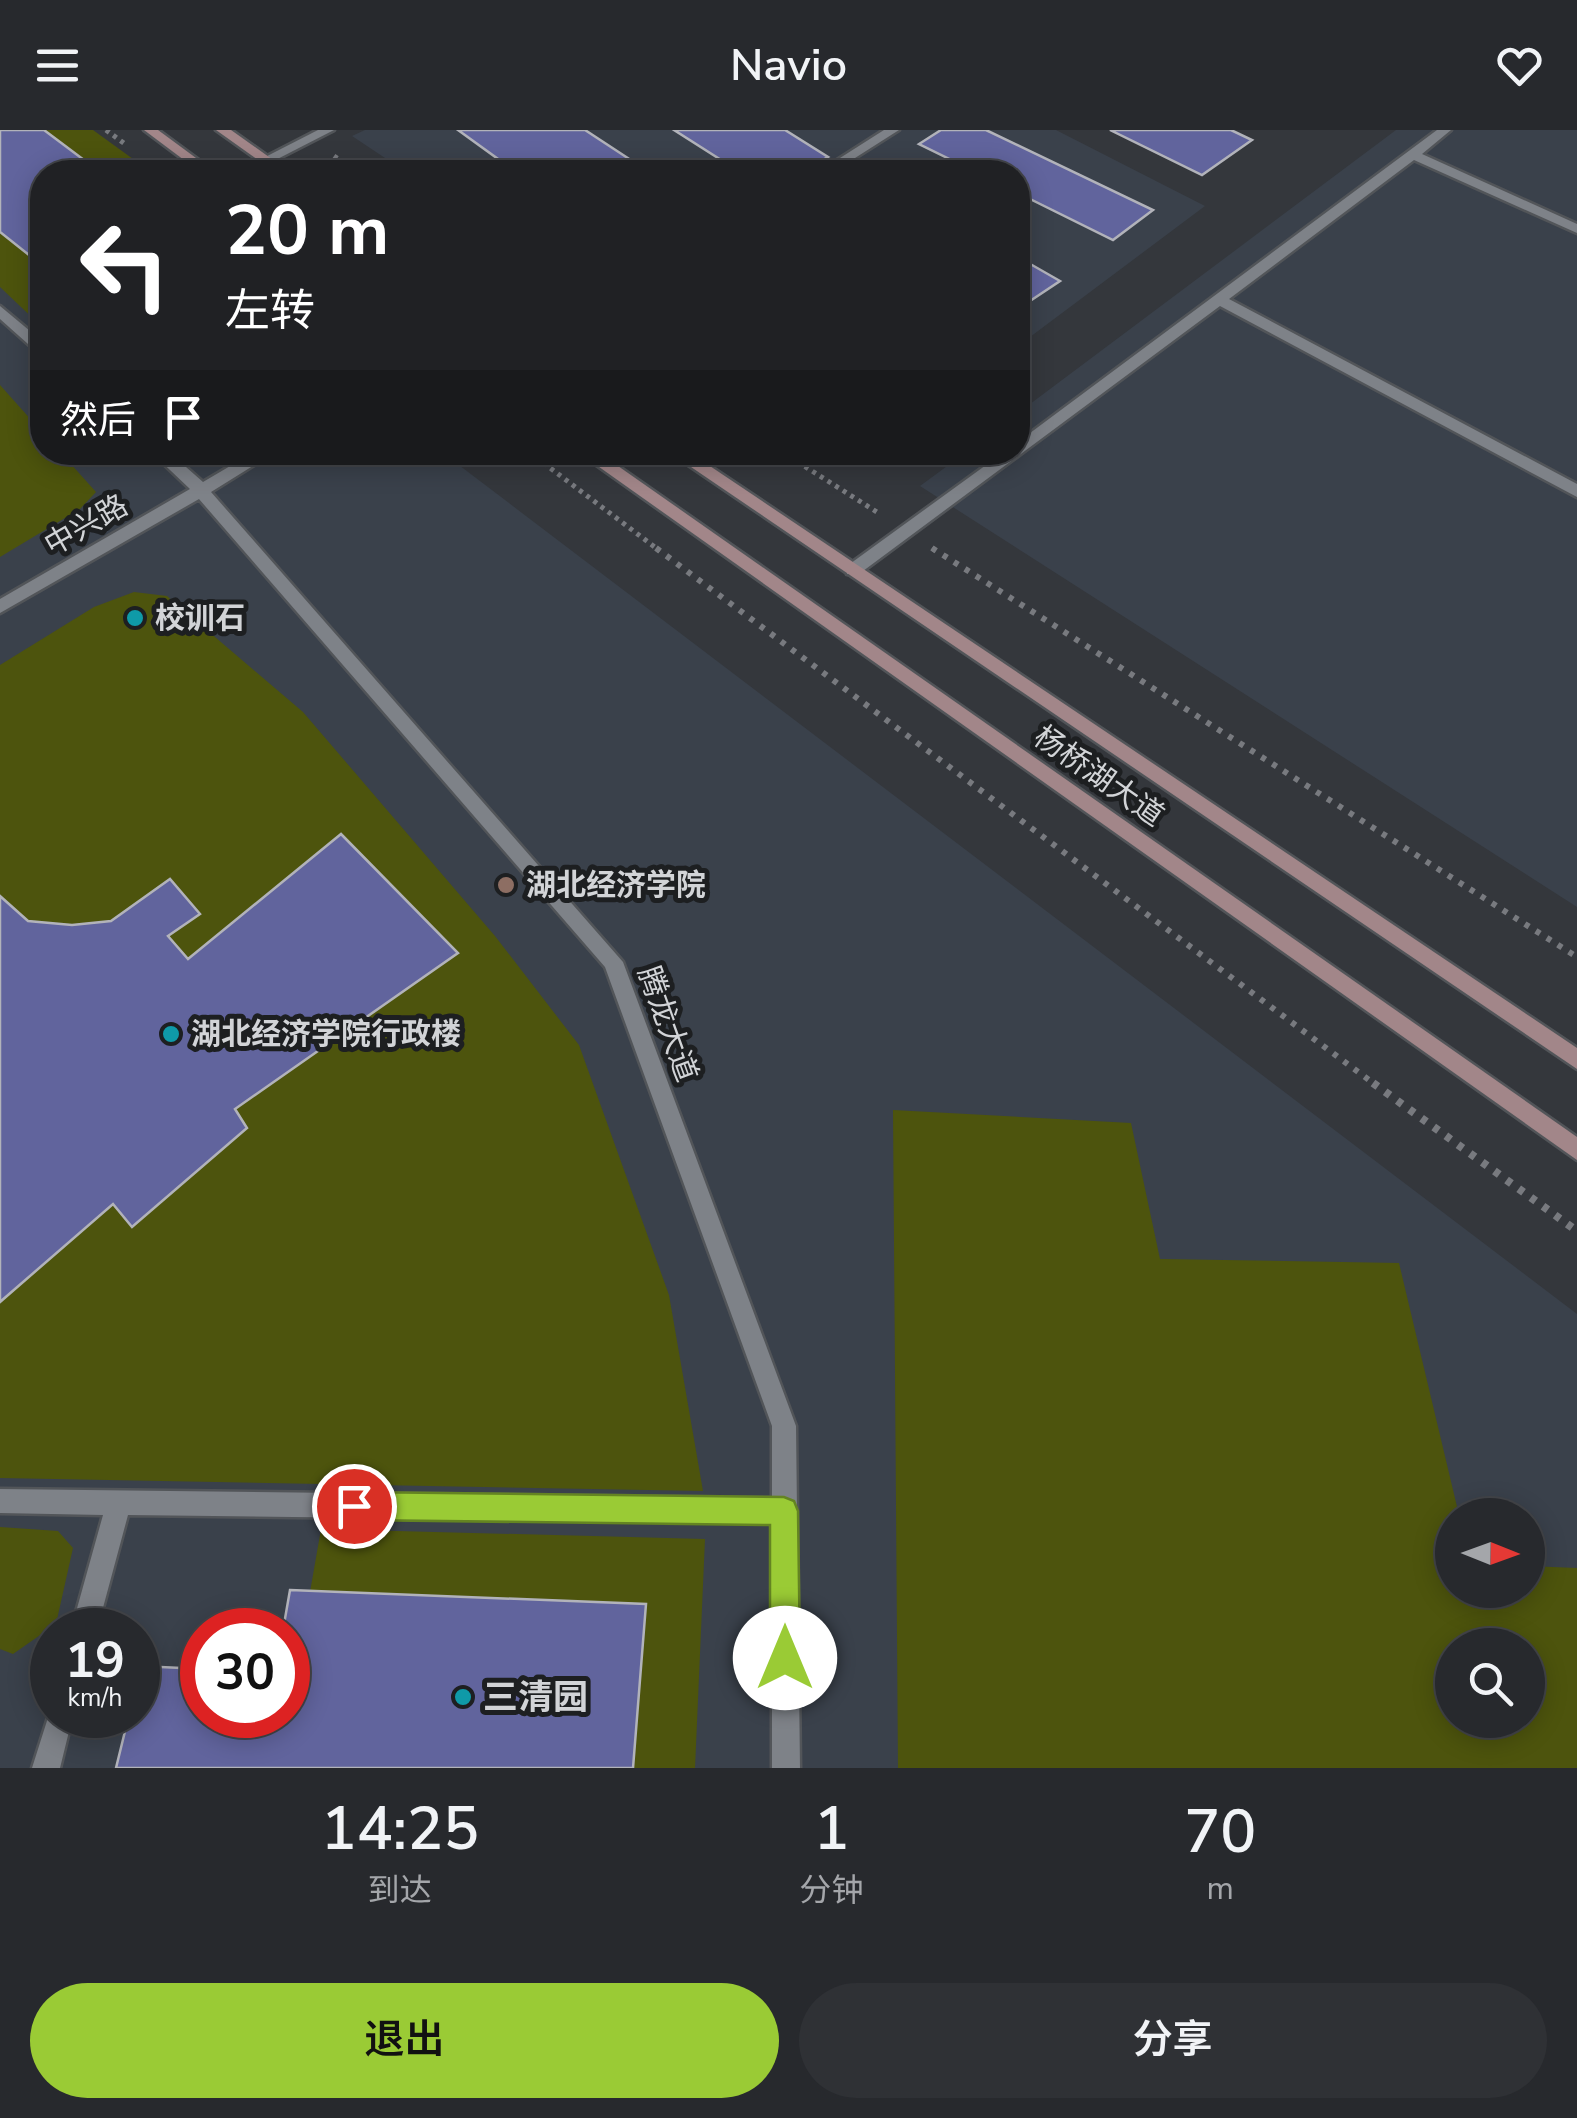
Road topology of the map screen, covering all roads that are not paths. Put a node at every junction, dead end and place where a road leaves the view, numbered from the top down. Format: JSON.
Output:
{"nodes":[{"id":1,"x":150,"y":130,"type":"edge"},
{"id":2,"x":222,"y":130,"type":"edge"},
{"id":3,"x":328,"y":130,"type":"edge"},
{"id":4,"x":893,"y":130,"type":"edge"},
{"id":5,"x":1445,"y":130,"type":"edge"},
{"id":6,"x":1412,"y":154,"type":"junction"},
{"id":7,"x":191,"y":160,"type":"edge"},
{"id":8,"x":265,"y":160,"type":"edge"},
{"id":9,"x":268,"y":160,"type":"edge"},
{"id":10,"x":844,"y":160,"type":"edge"},
{"id":11,"x":1577,"y":229,"type":"edge"},
{"id":12,"x":1219,"y":299,"type":"junction"},
{"id":13,"x":0,"y":311,"type":"edge"},
{"id":14,"x":30,"y":338,"type":"edge"},
{"id":15,"x":1030,"y":441,"type":"edge"},
{"id":16,"x":173,"y":465,"type":"edge"},
{"id":17,"x":243,"y":465,"type":"edge"},
{"id":18,"x":604,"y":465,"type":"edge"},
{"id":19,"x":696,"y":465,"type":"edge"},
{"id":20,"x":998,"y":465,"type":"edge"},
{"id":21,"x":200,"y":489,"type":"junction"},
{"id":22,"x":1577,"y":492,"type":"edge"},
{"id":23,"x":853,"y":570,"type":"junction"},
{"id":24,"x":0,"y":607,"type":"edge"},
{"id":25,"x":1577,"y":1060,"type":"edge"},
{"id":26,"x":1577,"y":1150,"type":"edge"},
{"id":27,"x":0,"y":1501,"type":"edge"},
{"id":28,"x":118,"y":1503,"type":"junction"},
{"id":29,"x":784,"y":1511,"type":"junction"},
{"id":30,"x":90,"y":1608,"type":"edge"},
{"id":31,"x":54,"y":1738,"type":"edge"},
{"id":32,"x":46,"y":1768,"type":"edge"},
{"id":33,"x":786,"y":1768,"type":"edge"}],
"edges":[{"from":1,"to":7,"type":"main road"},
{"from":2,"to":8,"type":"main road"},
{"from":3,"to":9,"type":"street"},
{"from":4,"to":10,"type":"street"},
{"from":5,"to":6,"type":"street"},
{"from":6,"to":11,"type":"street"},
{"from":6,"to":12,"type":"street"},
{"from":12,"to":15,"type":"street"},
{"from":12,"to":22,"type":"street"},
{"from":13,"to":14,"type":"street"},
{"from":16,"to":21,"type":"street","name":"腾龙大道"},
{"from":17,"to":21,"type":"street","name":"中兴路"},
{"from":18,"to":26,"type":"main road","name":"杨桥湖大道"},
{"from":19,"to":23,"type":"main road","name":"杨桥湖大道"},
{"from":20,"to":23,"type":"street"},
{"from":21,"to":24,"type":"street","name":"中兴路"},
{"from":21,"to":29,"type":"street","name":"腾龙大道"},
{"from":23,"to":25,"type":"main road","name":"杨桥湖大道"},
{"from":27,"to":28,"type":"street"},
{"from":28,"to":29,"type":"street"},
{"from":28,"to":30,"type":"street"},
{"from":29,"to":33,"type":"street","name":"腾龙大道"},
{"from":31,"to":32,"type":"street"}]}
